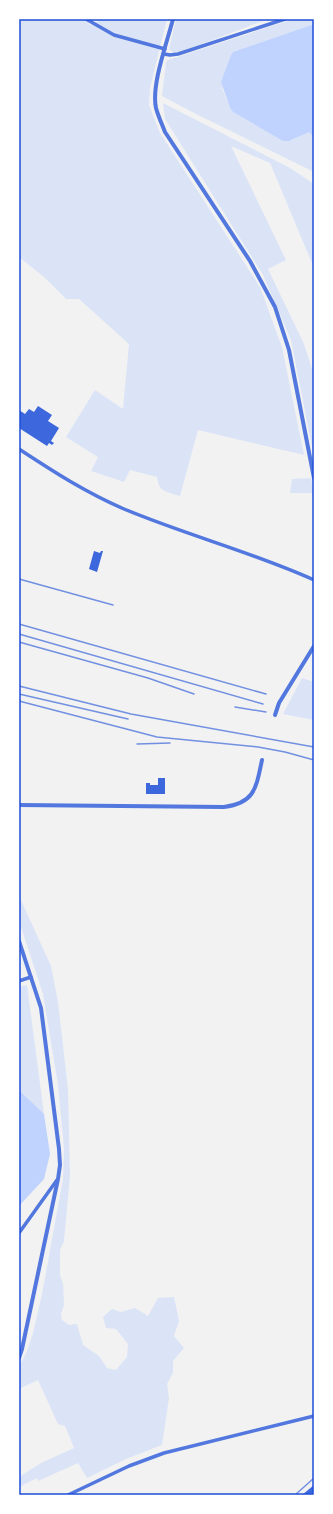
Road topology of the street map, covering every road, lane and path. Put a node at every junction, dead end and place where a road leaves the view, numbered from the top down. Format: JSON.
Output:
{"nodes":[{"id":1,"x":86,"y":19,"type":"edge"},
{"id":2,"x":173,"y":19,"type":"edge"},
{"id":3,"x":285,"y":19,"type":"edge"},
{"id":4,"x":165,"y":49,"type":"junction"},
{"id":5,"x":164,"y":54,"type":"junction"},
{"id":6,"x":19,"y":449,"type":"edge"},
{"id":7,"x":314,"y":478,"type":"edge"},
{"id":8,"x":314,"y":580,"type":"edge"},
{"id":9,"x":314,"y":646,"type":"edge"},
{"id":10,"x":275,"y":715,"type":"dead end"},
{"id":11,"x":262,"y":760,"type":"dead end"},
{"id":12,"x":19,"y":805,"type":"edge"},
{"id":13,"x":19,"y":941,"type":"edge"},
{"id":14,"x":31,"y":977,"type":"junction"},
{"id":15,"x":19,"y":981,"type":"edge"},
{"id":16,"x":58,"y":1179,"type":"junction"},
{"id":17,"x":19,"y":1233,"type":"edge"},
{"id":18,"x":19,"y":1358,"type":"edge"},
{"id":19,"x":314,"y":1416,"type":"edge"},
{"id":20,"x":68,"y":1495,"type":"edge"}],
"edges":[{"from":1,"to":4,"type":"street"},
{"from":2,"to":4,"type":"street"},
{"from":3,"to":5,"type":"street"},
{"from":4,"to":5,"type":"street"},
{"from":5,"to":7,"type":"street"},
{"from":6,"to":8,"type":"street"},
{"from":9,"to":10,"type":"street"},
{"from":11,"to":12,"type":"street"},
{"from":13,"to":14,"type":"street"},
{"from":14,"to":15,"type":"street"},
{"from":14,"to":16,"type":"street"},
{"from":16,"to":17,"type":"street"},
{"from":16,"to":18,"type":"street"},
{"from":19,"to":20,"type":"street"}]}
